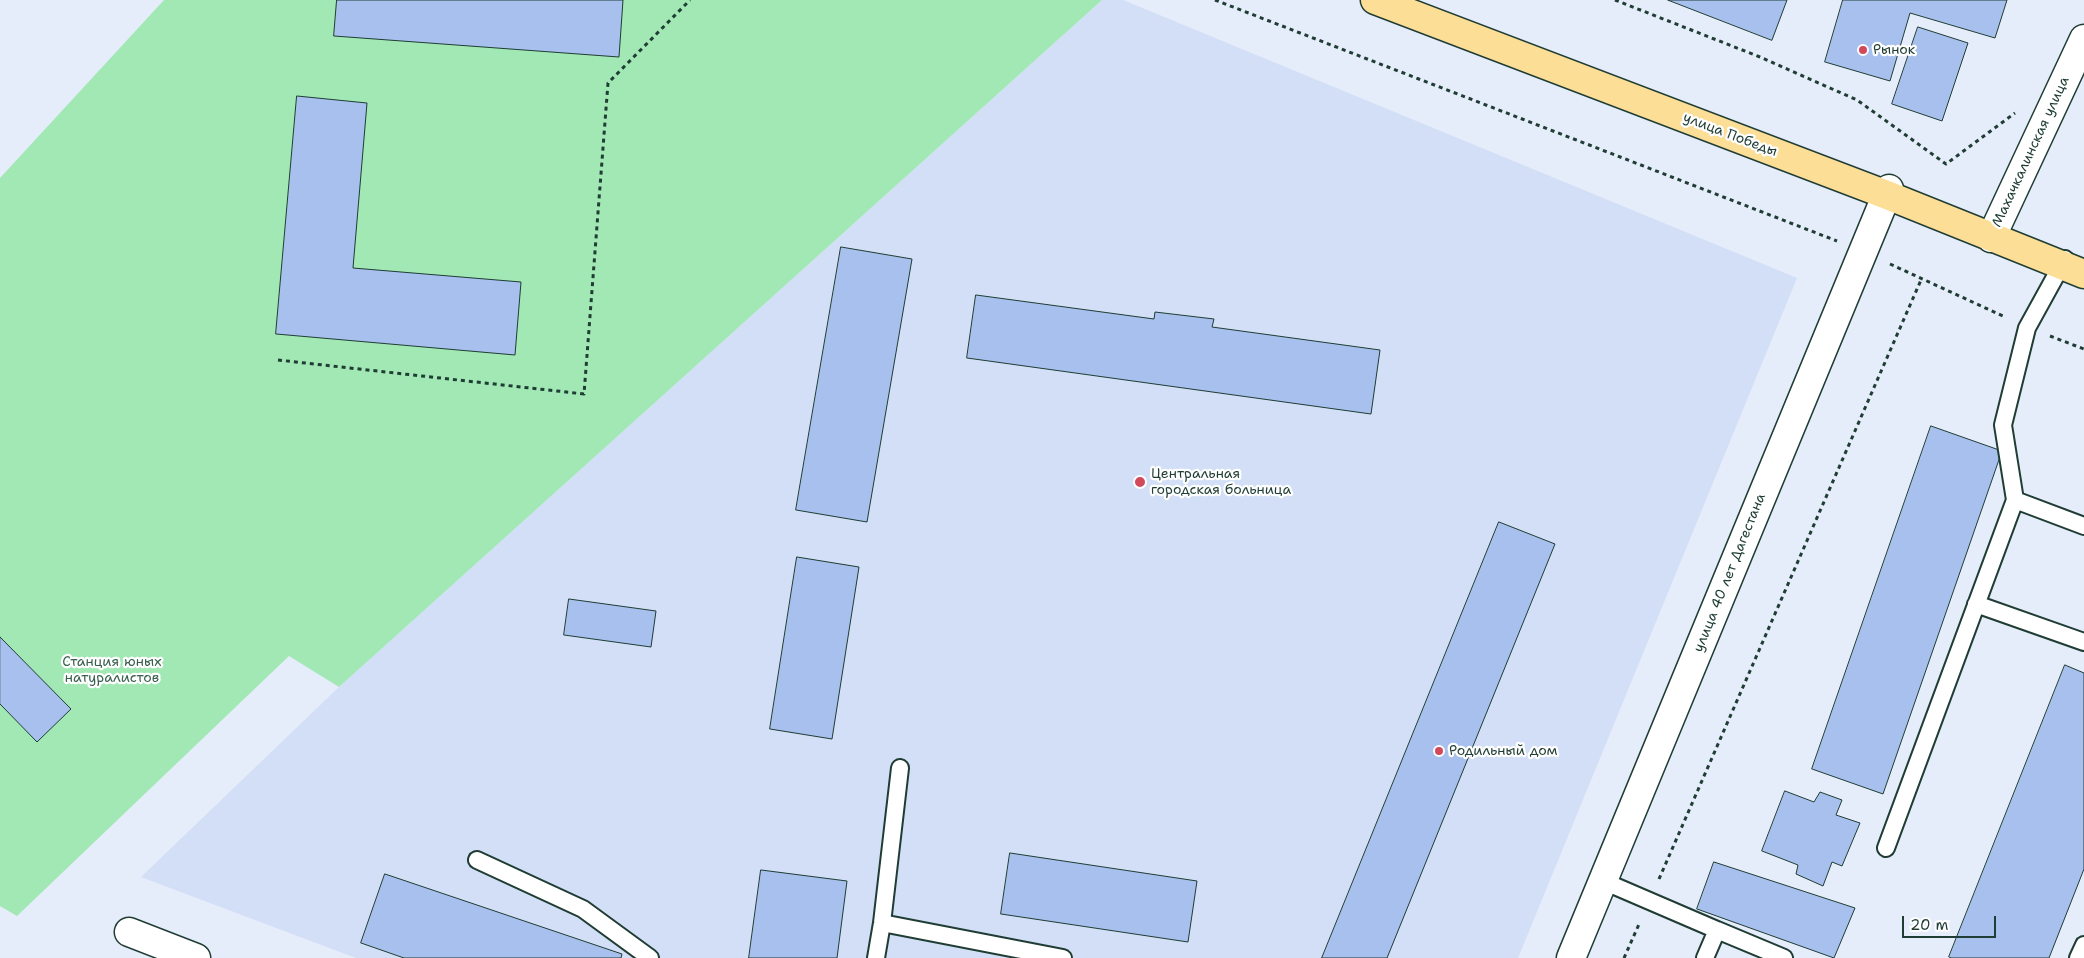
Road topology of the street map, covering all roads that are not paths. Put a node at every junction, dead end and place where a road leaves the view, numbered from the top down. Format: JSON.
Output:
{"nodes":[{"id":1,"x":1375,"y":0,"type":"edge"},
{"id":2,"x":1395,"y":0,"type":"edge"},
{"id":3,"x":2084,"y":39,"type":"edge"},
{"id":4,"x":1888,"y":192,"type":"junction"},
{"id":5,"x":1992,"y":234,"type":"junction"},
{"id":6,"x":2074,"y":266,"type":"edge"},
{"id":7,"x":2015,"y":500,"type":"junction"},
{"id":8,"x":2084,"y":526,"type":"edge"},
{"id":9,"x":1976,"y":604,"type":"junction"},
{"id":10,"x":2084,"y":642,"type":"edge"},
{"id":11,"x":900,"y":768,"type":"dead end"},
{"id":12,"x":1886,"y":848,"type":"dead end"},
{"id":13,"x":477,"y":860,"type":"dead end"},
{"id":14,"x":1603,"y":881,"type":"junction"},
{"id":15,"x":882,"y":923,"type":"junction"},
{"id":16,"x":1716,"y":930,"type":"junction"},
{"id":17,"x":129,"y":932,"type":"dead end"},
{"id":18,"x":2084,"y":945,"type":"edge"},
{"id":19,"x":196,"y":958,"type":"edge"},
{"id":20,"x":650,"y":958,"type":"edge"},
{"id":21,"x":876,"y":958,"type":"edge"},
{"id":22,"x":1063,"y":958,"type":"edge"},
{"id":23,"x":1571,"y":958,"type":"edge"},
{"id":24,"x":1705,"y":958,"type":"edge"},
{"id":25,"x":1784,"y":958,"type":"edge"},
{"id":26,"x":2078,"y":958,"type":"edge"}],
"edges":[{"from":1,"to":4,"type":"main road","name":"улица Победы"},
{"from":2,"to":4,"type":"main road","name":"улица Победы"},
{"from":3,"to":5,"type":"street","name":"Махачкалинская улица"},
{"from":4,"to":5,"type":"main road","name":"улица Победы"},
{"from":4,"to":14,"type":"street","name":"улица 40 лет Дагестана"},
{"from":5,"to":6,"type":"main road","name":"улица Победы"},
{"from":6,"to":7,"type":"lane"},
{"from":7,"to":8,"type":"lane"},
{"from":7,"to":9,"type":"lane"},
{"from":9,"to":10,"type":"lane"},
{"from":9,"to":12,"type":"lane"},
{"from":11,"to":15,"type":"lane"},
{"from":13,"to":20,"type":"lane"},
{"from":14,"to":16,"type":"lane"},
{"from":14,"to":23,"type":"street","name":"улица 40 лет Дагестана"},
{"from":15,"to":21,"type":"lane"},
{"from":15,"to":22,"type":"lane"},
{"from":16,"to":24,"type":"lane"},
{"from":16,"to":25,"type":"lane"},
{"from":17,"to":19,"type":"street"},
{"from":18,"to":26,"type":"lane"}]}
